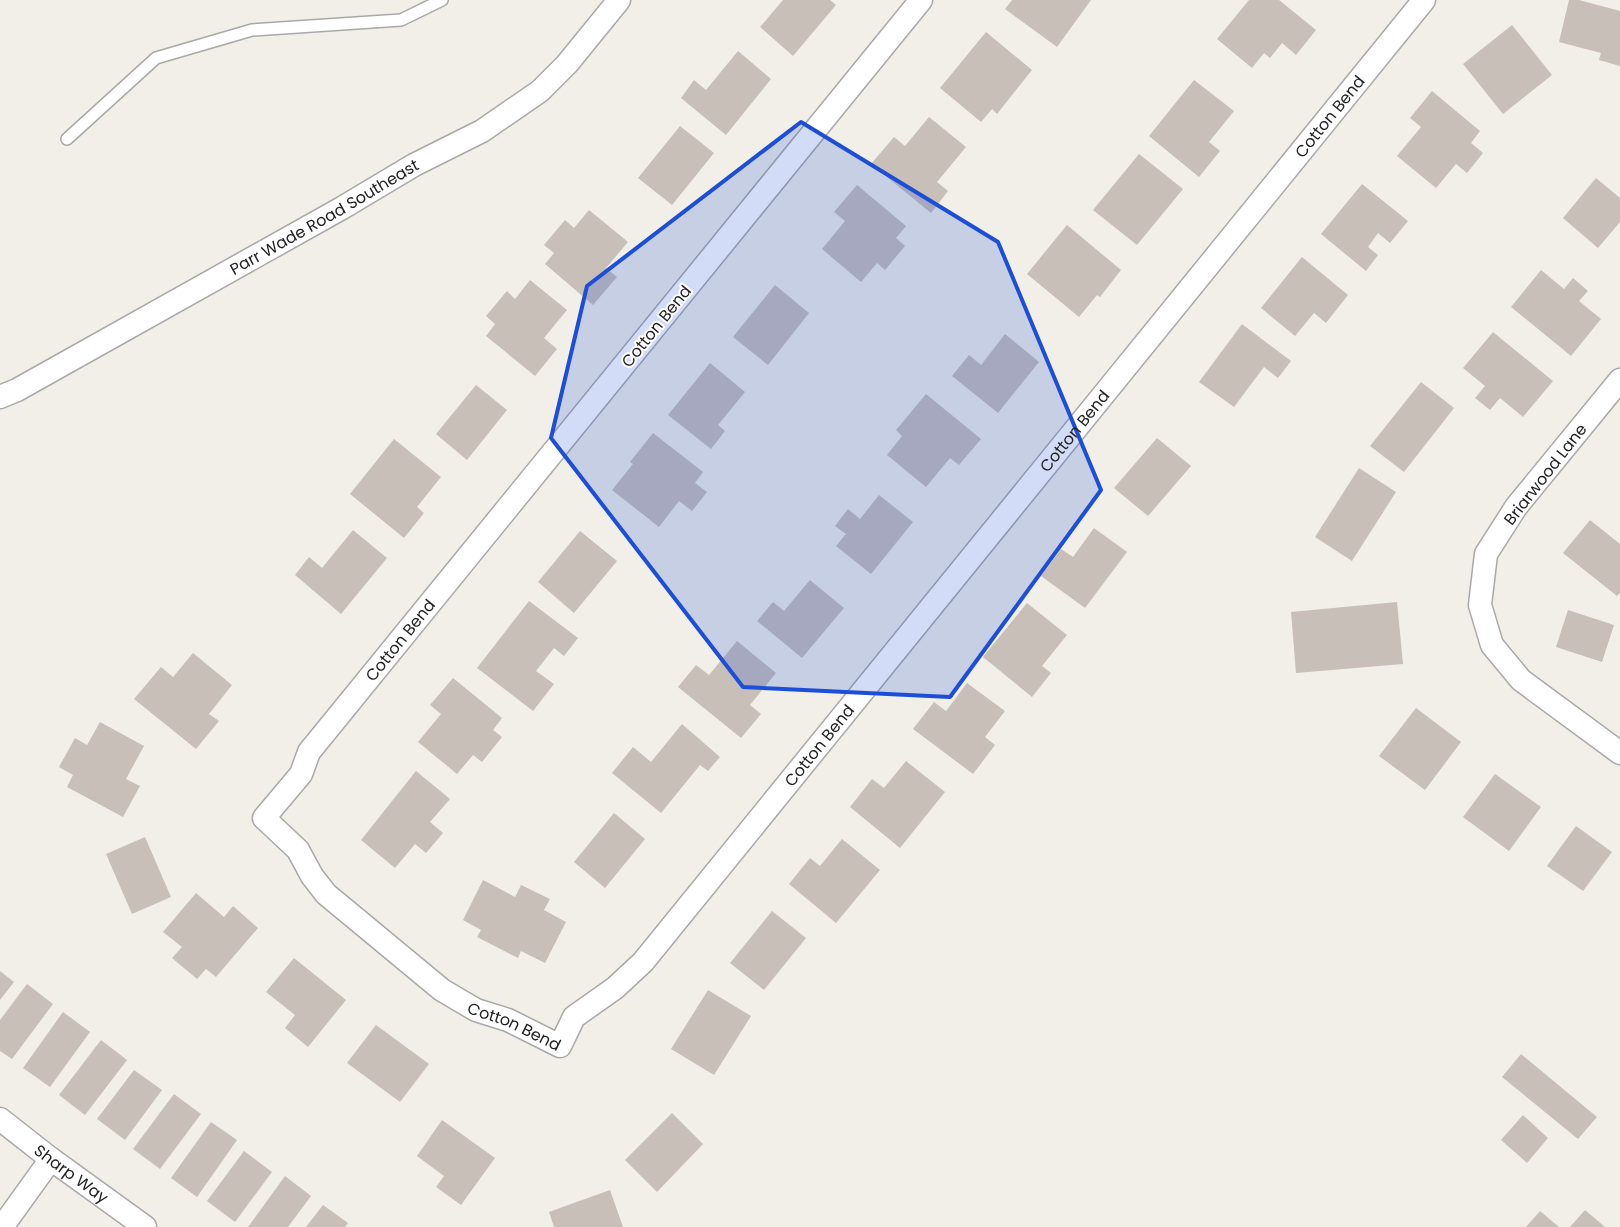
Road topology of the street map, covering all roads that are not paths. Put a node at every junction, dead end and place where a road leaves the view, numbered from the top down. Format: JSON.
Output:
{"nodes":[{"id":1,"x":442,"y":0,"type":"edge"},
{"id":2,"x":619,"y":0,"type":"edge"},
{"id":3,"x":921,"y":0,"type":"edge"},
{"id":4,"x":1424,"y":0,"type":"edge"},
{"id":5,"x":67,"y":139,"type":"dead end"},
{"id":6,"x":1620,"y":380,"type":"edge"},
{"id":7,"x":0,"y":397,"type":"edge"},
{"id":8,"x":1620,"y":753,"type":"edge"},
{"id":9,"x":0,"y":1119,"type":"edge"},
{"id":10,"x":51,"y":1159,"type":"junction"},
{"id":11,"x":141,"y":1226,"type":"edge"},
{"id":12,"x":2,"y":1227,"type":"edge"}],
"edges":[{"from":1,"to":5,"type":"lane"},
{"from":2,"to":7,"type":"street","name":"Parr Wade Road Southeast"},
{"from":3,"to":4,"type":"street","name":"Cotton Bend"},
{"from":6,"to":8,"type":"street","name":"Briarwood Lane"},
{"from":9,"to":10,"type":"street","name":"Sharp Way"},
{"from":10,"to":11,"type":"street","name":"Sharp Way"},
{"from":10,"to":12,"type":"street"}]}
